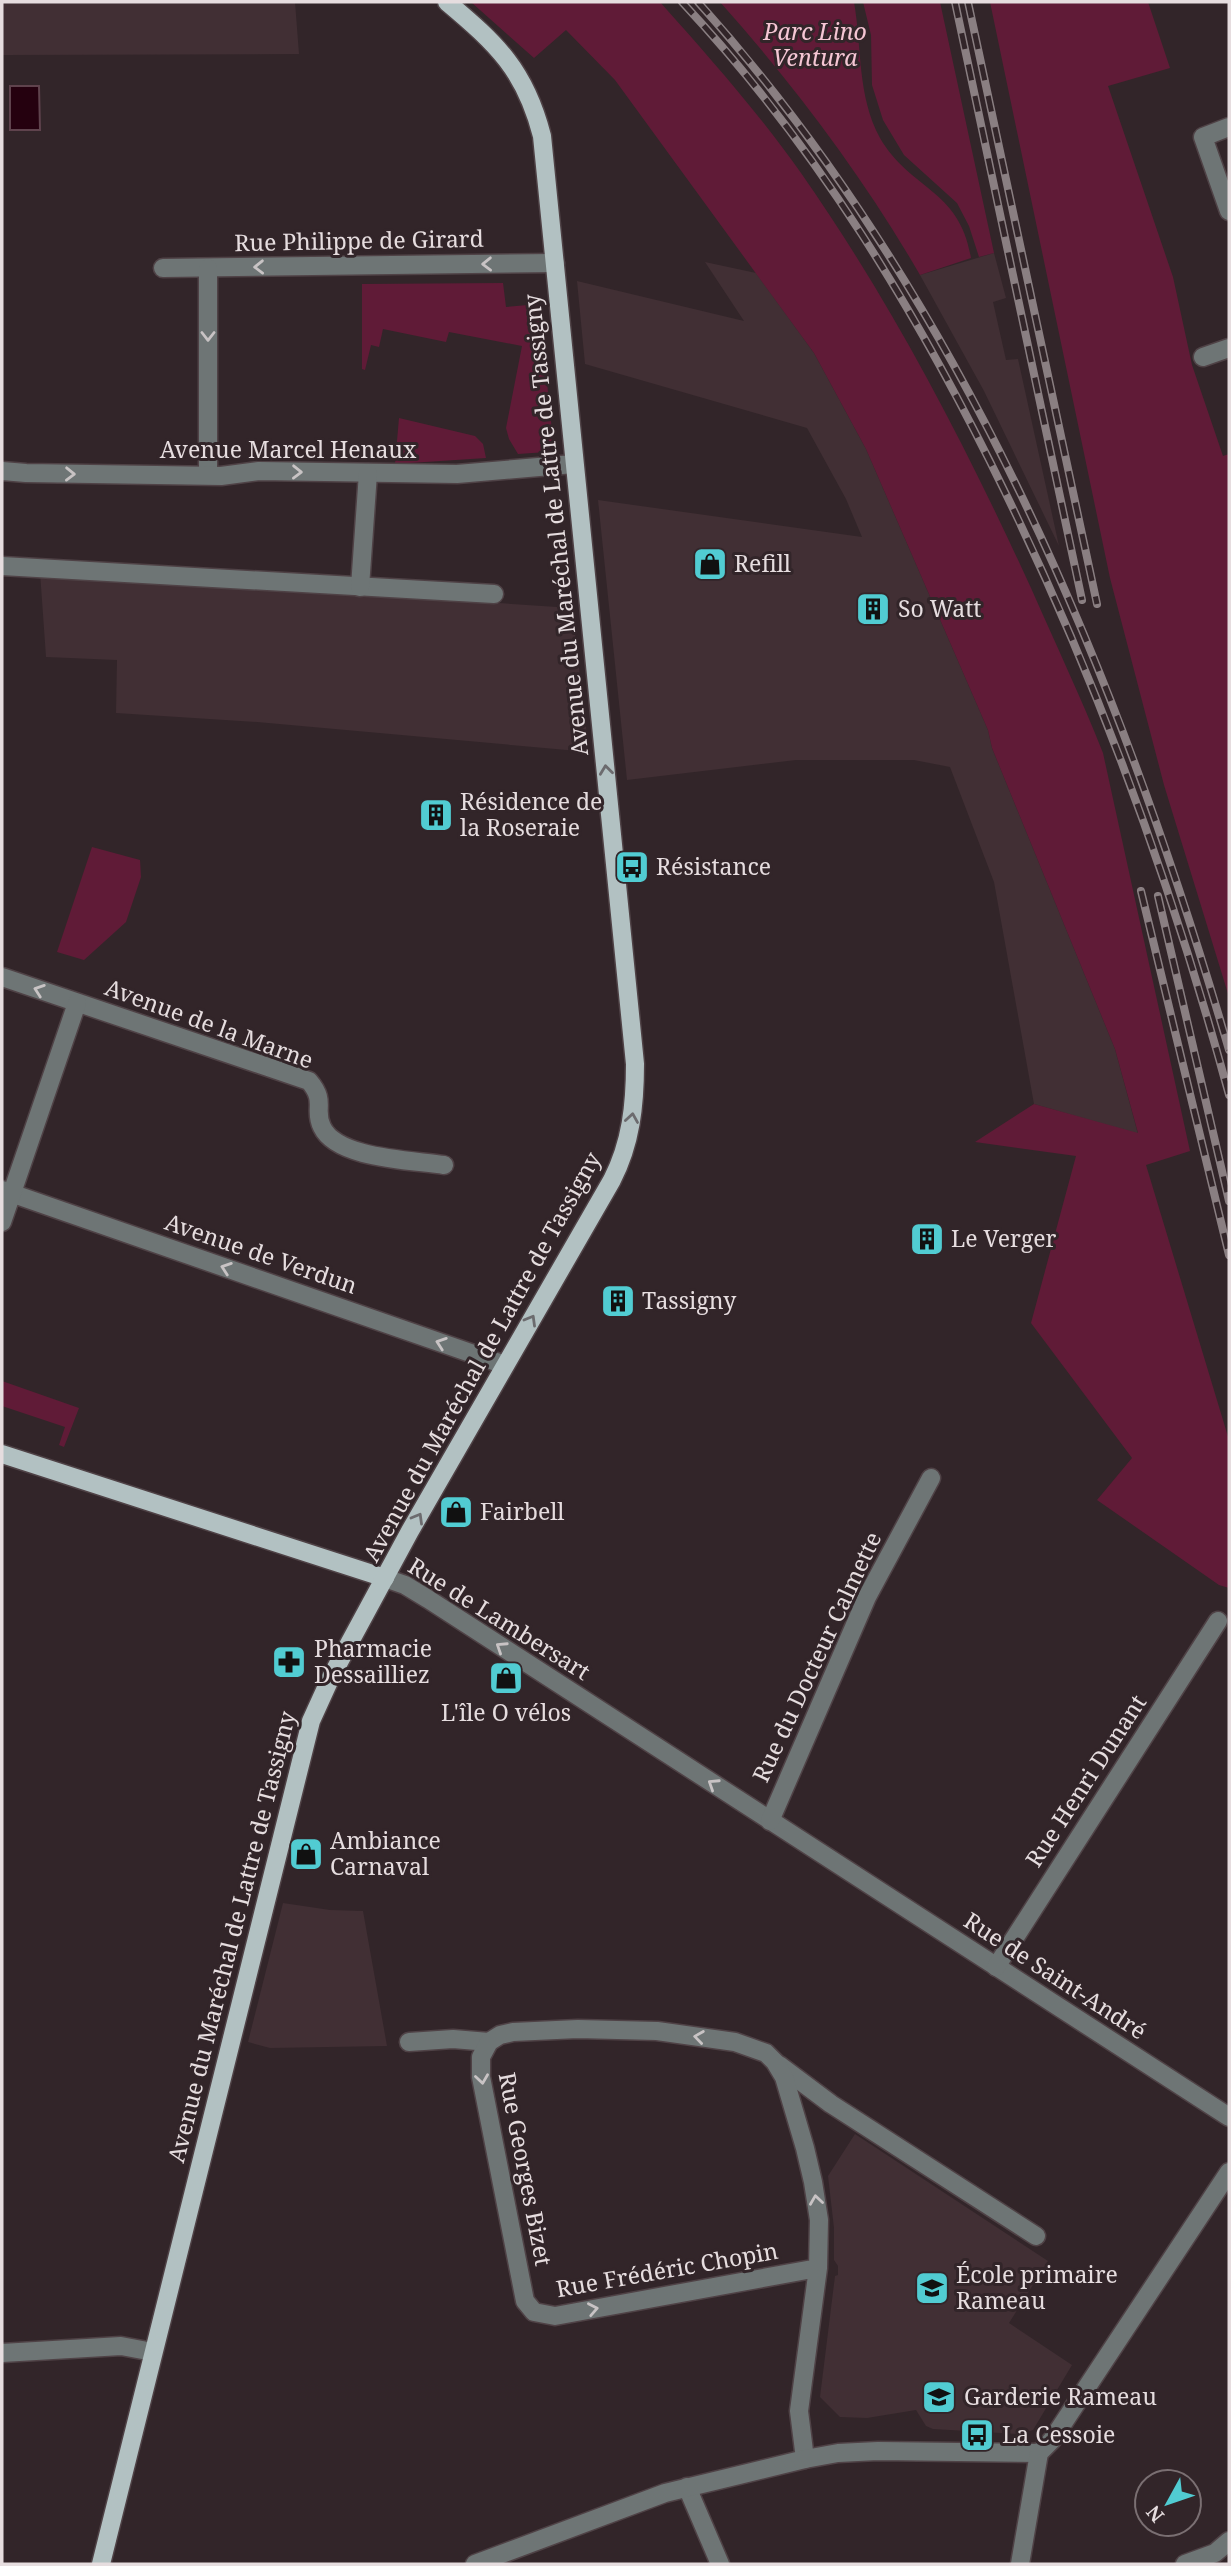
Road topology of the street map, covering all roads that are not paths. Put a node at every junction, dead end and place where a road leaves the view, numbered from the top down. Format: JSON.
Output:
{"nodes":[{"id":1,"x":447,"y":2,"type":"edge"},
{"id":2,"x":1229,"y":127,"type":"edge"},
{"id":3,"x":1229,"y":211,"type":"edge"},
{"id":4,"x":555,"y":263,"type":"junction"},
{"id":5,"x":163,"y":268,"type":"dead end"},
{"id":6,"x":208,"y":268,"type":"junction"},
{"id":7,"x":1229,"y":348,"type":"edge"},
{"id":8,"x":1203,"y":357,"type":"dead end"},
{"id":9,"x":574,"y":464,"type":"junction"},
{"id":10,"x":2,"y":471,"type":"edge"},
{"id":11,"x":368,"y":473,"type":"junction"},
{"id":12,"x":208,"y":475,"type":"junction"},
{"id":13,"x":2,"y":566,"type":"edge"},
{"id":14,"x":360,"y":587,"type":"junction"},
{"id":15,"x":494,"y":594,"type":"dead end"},
{"id":16,"x":2,"y":977,"type":"edge"},
{"id":17,"x":77,"y":1003,"type":"junction"},
{"id":18,"x":444,"y":1165,"type":"dead end"},
{"id":19,"x":7,"y":1192,"type":"edge"},
{"id":20,"x":2,"y":1222,"type":"edge"},
{"id":21,"x":505,"y":1365,"type":"junction"},
{"id":22,"x":2,"y":1454,"type":"edge"},
{"id":23,"x":931,"y":1478,"type":"dead end"},
{"id":24,"x":385,"y":1578,"type":"junction"},
{"id":25,"x":1218,"y":1621,"type":"dead end"},
{"id":26,"x":770,"y":1821,"type":"junction"},
{"id":27,"x":854,"y":1876,"type":"joint"},
{"id":28,"x":996,"y":1967,"type":"junction"},
{"id":29,"x":409,"y":2042,"type":"dead end"},
{"id":30,"x":489,"y":2042,"type":"junction"},
{"id":31,"x":775,"y":2062,"type":"junction"},
{"id":32,"x":1229,"y":2117,"type":"edge"},
{"id":33,"x":1229,"y":2172,"type":"edge"},
{"id":34,"x":1036,"y":2236,"type":"dead end"},
{"id":35,"x":818,"y":2268,"type":"junction"},
{"id":36,"x":528,"y":2308,"type":"joint"},
{"id":37,"x":153,"y":2351,"type":"junction"},
{"id":38,"x":2,"y":2354,"type":"edge"},
{"id":39,"x":1040,"y":2453,"type":"junction"},
{"id":40,"x":805,"y":2459,"type":"junction"},
{"id":41,"x":687,"y":2487,"type":"junction"},
{"id":42,"x":1229,"y":2541,"type":"edge"},
{"id":43,"x":101,"y":2564,"type":"edge"},
{"id":44,"x":475,"y":2564,"type":"edge"},
{"id":45,"x":720,"y":2564,"type":"edge"},
{"id":46,"x":1020,"y":2564,"type":"edge"},
{"id":47,"x":1185,"y":2564,"type":"edge"},
{"id":48,"x":1217,"y":2564,"type":"edge"}],
"edges":[{"from":1,"to":4,"type":"main road","name":"Avenue du Maréchal de Lattre de Tassigny"},
{"from":2,"to":3,"type":"street"},
{"from":4,"to":6,"type":"street","name":"Rue Philippe de Girard","one_way":true},
{"from":4,"to":9,"type":"main road","name":"Avenue du Maréchal de Lattre de Tassigny"},
{"from":5,"to":6,"type":"street","name":"Rue Philippe de Girard"},
{"from":6,"to":12,"type":"street","one_way":true},
{"from":7,"to":8,"type":"street"},
{"from":9,"to":11,"type":"street","name":"Avenue Marcel Henaux"},
{"from":21,"to":9,"type":"main road","name":"Avenue du Maréchal de Lattre de Tassigny","one_way":true},
{"from":10,"to":12,"type":"street","name":"Avenue Marcel Henaux","one_way":true},
{"from":12,"to":11,"type":"street","name":"Avenue Marcel Henaux","one_way":true},
{"from":11,"to":14,"type":"street"},
{"from":13,"to":14,"type":"street"},
{"from":14,"to":15,"type":"street"},
{"from":17,"to":16,"type":"street","name":"Avenue de la Marne","one_way":true},
{"from":17,"to":18,"type":"street","name":"Avenue de la Marne"},
{"from":17,"to":19,"type":"street"},
{"from":19,"to":20,"type":"street"},
{"from":21,"to":19,"type":"street","name":"Avenue de Verdun","one_way":true},
{"from":24,"to":21,"type":"main road","name":"Avenue du Maréchal de Lattre de Tassigny","one_way":true},
{"from":22,"to":24,"type":"main road","name":"Rue de Lambersart"},
{"from":23,"to":26,"type":"street","name":"Rue du Docteur Calmette"},
{"from":26,"to":24,"type":"street","name":"Rue de Lambersart","one_way":true},
{"from":24,"to":37,"type":"main road","name":"Avenue du Maréchal de Lattre de Tassigny"},
{"from":25,"to":28,"type":"street","name":"Rue Henri Dunant"},
{"from":26,"to":27,"type":"street","name":"Rue de Lambersart"},
{"from":27,"to":28,"type":"street","name":"Rue de Saint-André"},
{"from":28,"to":32,"type":"street","name":"Rue de Saint-André"},
{"from":29,"to":30,"type":"street"},
{"from":31,"to":30,"type":"street","name":"Rue Georges Bizet","one_way":true},
{"from":30,"to":36,"type":"street","name":"Rue Georges Bizet","one_way":true},
{"from":31,"to":34,"type":"street","name":"Rue Georges Bizet"},
{"from":35,"to":31,"type":"street","one_way":true},
{"from":33,"to":39,"type":"street"},
{"from":36,"to":35,"type":"street","name":"Rue Frédéric Chopin","one_way":true},
{"from":35,"to":40,"type":"street"},
{"from":37,"to":38,"type":"street"},
{"from":37,"to":43,"type":"main road","name":"Avenue du Maréchal de Lattre de Tassigny"},
{"from":39,"to":40,"type":"street"},
{"from":39,"to":46,"type":"street"},
{"from":40,"to":41,"type":"street"},
{"from":41,"to":44,"type":"street"},
{"from":41,"to":45,"type":"street"},
{"from":42,"to":47,"type":"street"},
{"from":42,"to":48,"type":"street"}]}
